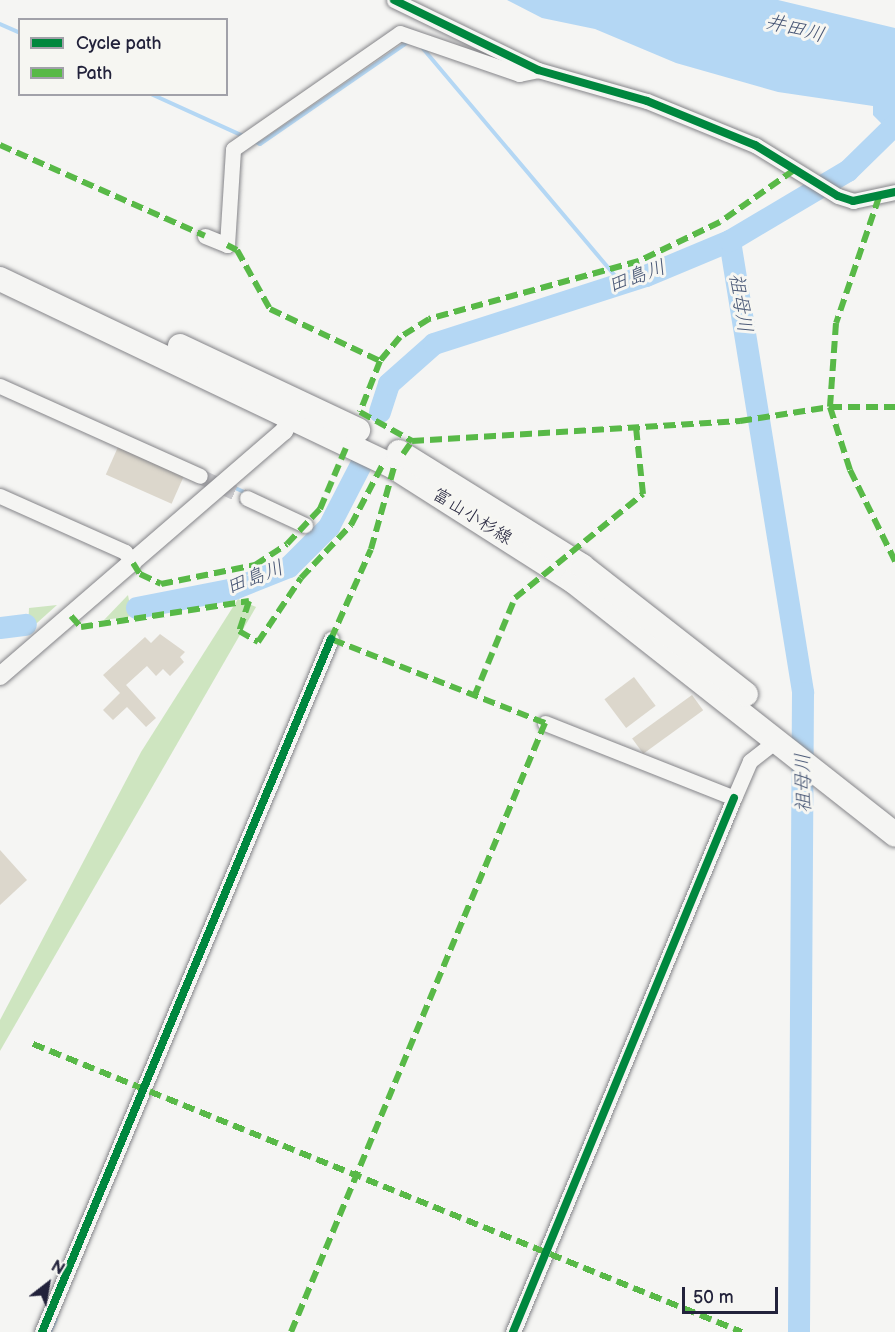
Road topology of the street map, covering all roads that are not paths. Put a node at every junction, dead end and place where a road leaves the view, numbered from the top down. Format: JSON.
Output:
{"nodes":[{"id":1,"x":394,"y":0,"type":"edge"},
{"id":2,"x":538,"y":70,"type":"junction"},
{"id":3,"x":895,"y":192,"type":"edge"},
{"id":4,"x":205,"y":236,"type":"dead end"},
{"id":5,"x":0,"y":263,"type":"edge"},
{"id":6,"x":0,"y":279,"type":"edge"},
{"id":7,"x":0,"y":386,"type":"edge"},
{"id":8,"x":295,"y":409,"type":"junction"},
{"id":9,"x":200,"y":476,"type":"tunnel mouth"},
{"id":10,"x":0,"y":496,"type":"edge"},
{"id":11,"x":247,"y":498,"type":"tunnel mouth"},
{"id":12,"x":305,"y":525,"type":"dead end"},
{"id":13,"x":133,"y":563,"type":"junction"},
{"id":14,"x":331,"y":639,"type":"dead end"},
{"id":15,"x":0,"y":676,"type":"edge"},
{"id":16,"x":545,"y":723,"type":"dead end"},
{"id":17,"x":784,"y":738,"type":"junction"},
{"id":18,"x":816,"y":760,"type":"junction"},
{"id":19,"x":734,"y":798,"type":"junction"},
{"id":20,"x":895,"y":815,"type":"edge"},
{"id":21,"x":895,"y":834,"type":"edge"},
{"id":22,"x":42,"y":1332,"type":"edge"},
{"id":23,"x":513,"y":1332,"type":"edge"}],
"edges":[{"from":1,"to":2,"type":"street"},
{"from":2,"to":3,"type":"street"},
{"from":2,"to":4,"type":"street"},
{"from":5,"to":8,"type":"main road","name":"富山小杉線"},
{"from":6,"to":8,"type":"main road","name":"富山小杉線"},
{"from":7,"to":9,"type":"street"},
{"from":8,"to":13,"type":"street"},
{"from":8,"to":17,"type":"main road","name":"富山小杉線"},
{"from":10,"to":13,"type":"street"},
{"from":11,"to":12,"type":"street"},
{"from":13,"to":15,"type":"street"},
{"from":14,"to":22,"type":"street"},
{"from":16,"to":19,"type":"street"},
{"from":17,"to":18,"type":"main road","name":"富山小杉線"},
{"from":17,"to":19,"type":"street"},
{"from":18,"to":20,"type":"main road","name":"富山小杉線"},
{"from":18,"to":21,"type":"main road","name":"富山小杉線"},
{"from":19,"to":23,"type":"street"}]}
